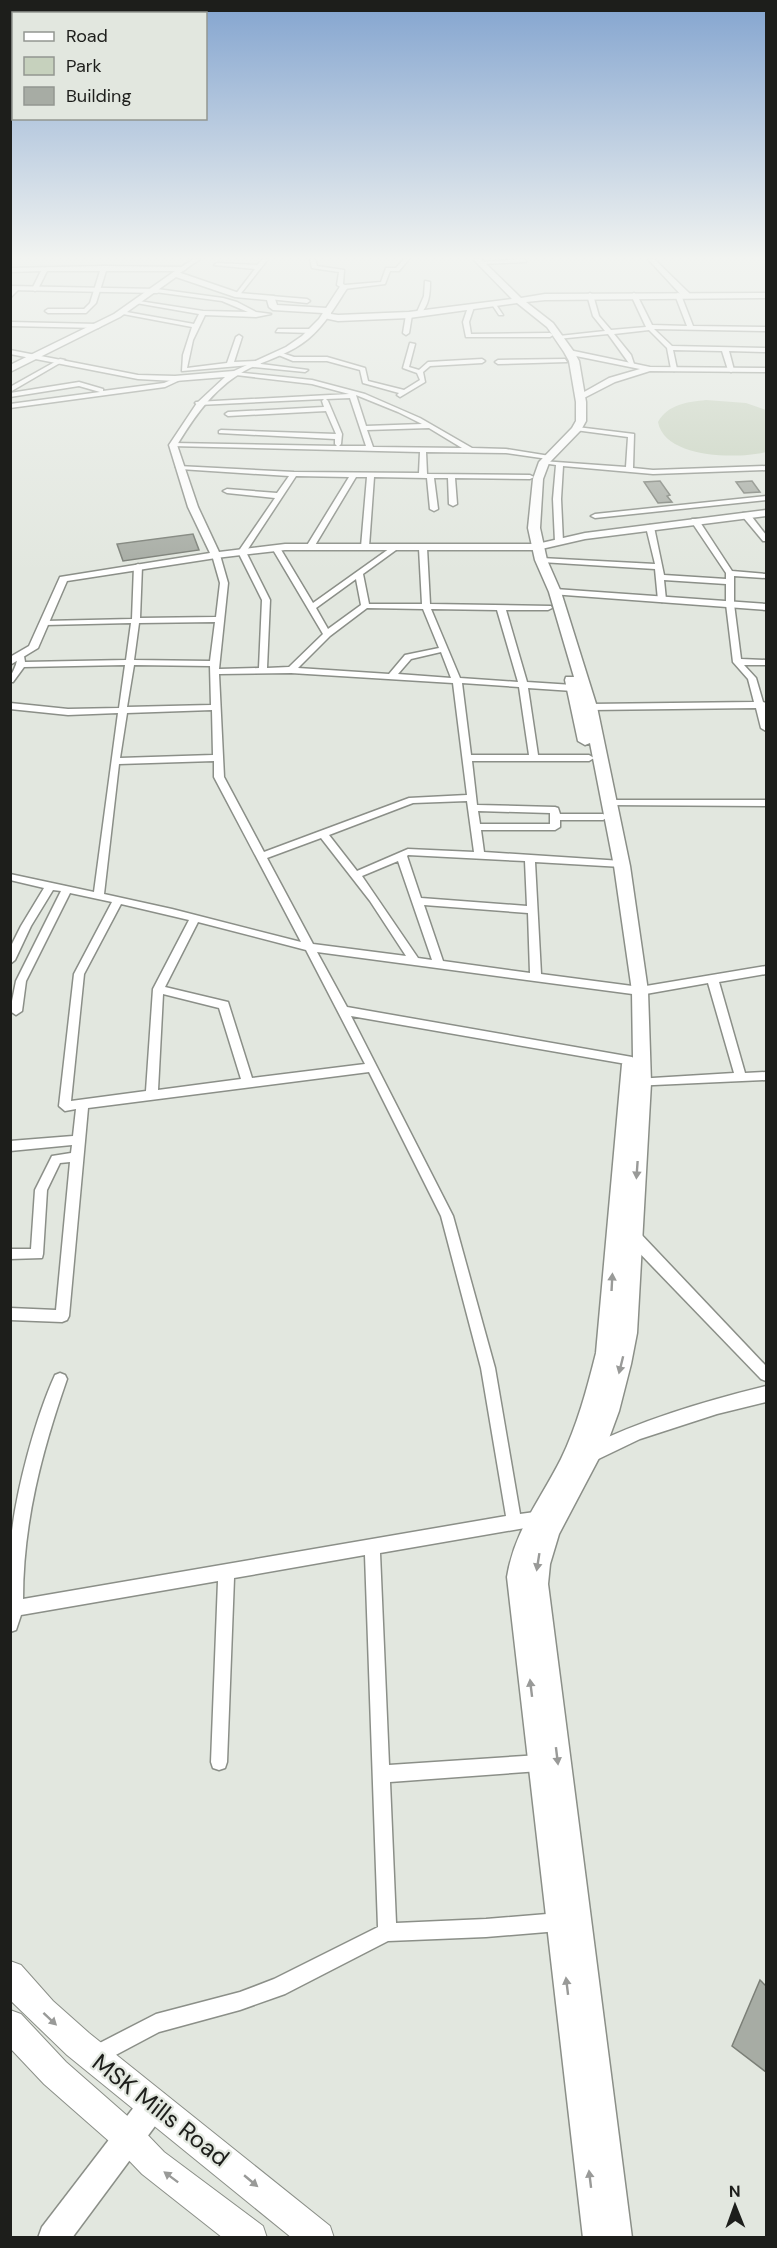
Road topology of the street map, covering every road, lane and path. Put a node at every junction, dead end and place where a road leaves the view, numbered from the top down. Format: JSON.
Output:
{"nodes":[{"id":1,"x":55,"y":364,"type":"edge"},
{"id":2,"x":80,"y":364,"type":"edge"},
{"id":3,"x":185,"y":364,"type":"edge"},
{"id":4,"x":230,"y":364,"type":"joint"},
{"id":5,"x":256,"y":364,"type":"junction"},
{"id":6,"x":345,"y":364,"type":"edge"},
{"id":7,"x":407,"y":364,"type":"edge"},
{"id":8,"x":430,"y":364,"type":"edge"},
{"id":9,"x":566,"y":364,"type":"edge"},
{"id":10,"x":574,"y":364,"type":"edge"},
{"id":11,"x":631,"y":364,"type":"edge"},
{"id":12,"x":673,"y":364,"type":"edge"},
{"id":13,"x":729,"y":364,"type":"edge"},
{"id":14,"x":650,"y":369,"type":"junction"},
{"id":15,"x":674,"y":369,"type":"junction"},
{"id":16,"x":305,"y":370,"type":"dead end"},
{"id":17,"x":731,"y":370,"type":"junction"},
{"id":18,"x":766,"y":370,"type":"edge"},
{"id":19,"x":420,"y":372,"type":"junction"},
{"id":20,"x":236,"y":373,"type":"junction"},
{"id":21,"x":178,"y":379,"type":"junction"},
{"id":22,"x":318,"y":383,"type":"junction"},
{"id":23,"x":10,"y":390,"type":"edge"},
{"id":24,"x":101,"y":390,"type":"dead end"},
{"id":25,"x":405,"y":392,"type":"junction"},
{"id":26,"x":10,"y":395,"type":"edge"},
{"id":27,"x":353,"y":395,"type":"junction"},
{"id":28,"x":324,"y":398,"type":"junction"},
{"id":29,"x":580,"y":398,"type":"junction"},
{"id":30,"x":198,"y":403,"type":"junction"},
{"id":31,"x":233,"y":403,"type":"junction"},
{"id":32,"x":386,"y":403,"type":"junction"},
{"id":33,"x":10,"y":406,"type":"edge"},
{"id":34,"x":328,"y":409,"type":"junction"},
{"id":35,"x":258,"y":413,"type":"junction"},
{"id":36,"x":228,"y":414,"type":"junction"},
{"id":37,"x":432,"y":426,"type":"junction"},
{"id":38,"x":363,"y":428,"type":"junction"},
{"id":39,"x":577,"y":429,"type":"junction"},
{"id":40,"x":221,"y":432,"type":"junction"},
{"id":41,"x":248,"y":433,"type":"junction"},
{"id":42,"x":338,"y":437,"type":"junction"},
{"id":43,"x":173,"y":444,"type":"junction"},
{"id":44,"x":216,"y":445,"type":"junction"},
{"id":45,"x":337,"y":449,"type":"junction"},
{"id":46,"x":370,"y":450,"type":"junction"},
{"id":47,"x":423,"y":450,"type":"junction"},
{"id":48,"x":470,"y":450,"type":"junction"},
{"id":49,"x":548,"y":460,"type":"junction"},
{"id":50,"x":180,"y":467,"type":"junction"},
{"id":51,"x":766,"y":468,"type":"edge"},
{"id":52,"x":629,"y":470,"type":"junction"},
{"id":53,"x":294,"y":474,"type":"junction"},
{"id":54,"x":354,"y":475,"type":"junction"},
{"id":55,"x":370,"y":475,"type":"junction"},
{"id":56,"x":426,"y":475,"type":"junction"},
{"id":57,"x":451,"y":476,"type":"junction"},
{"id":58,"x":530,"y":477,"type":"junction"},
{"id":59,"x":227,"y":491,"type":"dead end"},
{"id":60,"x":281,"y":496,"type":"junction"},
{"id":61,"x":766,"y":498,"type":"edge"},
{"id":62,"x":453,"y":504,"type":"dead end"},
{"id":63,"x":434,"y":509,"type":"dead end"},
{"id":64,"x":766,"y":513,"type":"edge"},
{"id":65,"x":746,"y":515,"type":"junction"},
{"id":66,"x":595,"y":516,"type":"dead end"},
{"id":67,"x":695,"y":521,"type":"junction"},
{"id":68,"x":650,"y":527,"type":"junction"},
{"id":69,"x":766,"y":539,"type":"edge"},
{"id":70,"x":559,"y":542,"type":"junction"},
{"id":71,"x":310,"y":547,"type":"junction"},
{"id":72,"x":365,"y":547,"type":"junction"},
{"id":73,"x":276,"y":548,"type":"junction"},
{"id":74,"x":393,"y":548,"type":"junction"},
{"id":75,"x":423,"y":548,"type":"junction"},
{"id":76,"x":536,"y":551,"type":"junction"},
{"id":77,"x":242,"y":552,"type":"junction"},
{"id":78,"x":216,"y":555,"type":"junction"},
{"id":79,"x":138,"y":566,"type":"junction"},
{"id":80,"x":659,"y":567,"type":"junction"},
{"id":81,"x":359,"y":574,"type":"junction"},
{"id":82,"x":766,"y":576,"type":"edge"},
{"id":83,"x":660,"y":577,"type":"junction"},
{"id":84,"x":730,"y":578,"type":"junction"},
{"id":85,"x":552,"y":600,"type":"junction"},
{"id":86,"x":662,"y":600,"type":"junction"},
{"id":87,"x":730,"y":604,"type":"junction"},
{"id":88,"x":365,"y":606,"type":"junction"},
{"id":89,"x":312,"y":607,"type":"junction"},
{"id":90,"x":426,"y":607,"type":"junction"},
{"id":91,"x":766,"y":607,"type":"edge"},
{"id":92,"x":501,"y":608,"type":"junction"},
{"id":93,"x":220,"y":619,"type":"junction"},
{"id":94,"x":136,"y":620,"type":"junction"},
{"id":95,"x":45,"y":623,"type":"junction"},
{"id":96,"x":327,"y":634,"type":"junction"},
{"id":97,"x":444,"y":649,"type":"junction"},
{"id":98,"x":21,"y":661,"type":"junction"},
{"id":99,"x":10,"y":662,"type":"edge"},
{"id":100,"x":130,"y":662,"type":"junction"},
{"id":101,"x":737,"y":662,"type":"junction"},
{"id":102,"x":766,"y":662,"type":"edge"},
{"id":103,"x":214,"y":668,"type":"junction"},
{"id":104,"x":291,"y":670,"type":"junction"},
{"id":105,"x":263,"y":671,"type":"junction"},
{"id":106,"x":391,"y":677,"type":"junction"},
{"id":107,"x":10,"y":680,"type":"edge"},
{"id":108,"x":457,"y":681,"type":"junction"},
{"id":109,"x":523,"y":685,"type":"junction"},
{"id":110,"x":573,"y":688,"type":"junction"},
{"id":111,"x":763,"y":705,"type":"edge"},
{"id":112,"x":10,"y":706,"type":"edge"},
{"id":113,"x":216,"y":707,"type":"junction"},
{"id":114,"x":590,"y":707,"type":"junction"},
{"id":115,"x":123,"y":710,"type":"junction"},
{"id":116,"x":766,"y":728,"type":"edge"},
{"id":117,"x":219,"y":758,"type":"junction"},
{"id":118,"x":467,"y":758,"type":"junction"},
{"id":119,"x":534,"y":758,"type":"junction"},
{"id":120,"x":589,"y":758,"type":"junction"},
{"id":121,"x":115,"y":761,"type":"junction"},
{"id":122,"x":472,"y":803,"type":"junction"},
{"id":123,"x":766,"y":803,"type":"edge"},
{"id":124,"x":605,"y":808,"type":"junction"},
{"id":125,"x":555,"y":817,"type":"junction"},
{"id":126,"x":476,"y":827,"type":"junction"},
{"id":127,"x":323,"y":833,"type":"junction"},
{"id":128,"x":401,"y":854,"type":"junction"},
{"id":129,"x":479,"y":855,"type":"junction"},
{"id":130,"x":261,"y":857,"type":"junction"},
{"id":131,"x":530,"y":859,"type":"junction"},
{"id":132,"x":617,"y":864,"type":"junction"},
{"id":133,"x":356,"y":875,"type":"junction"},
{"id":134,"x":10,"y":877,"type":"edge"},
{"id":135,"x":50,"y":886,"type":"junction"},
{"id":136,"x":67,"y":890,"type":"junction"},
{"id":137,"x":99,"y":897,"type":"junction"},
{"id":138,"x":118,"y":901,"type":"junction"},
{"id":139,"x":417,"y":901,"type":"junction"},
{"id":140,"x":533,"y":910,"type":"junction"},
{"id":141,"x":195,"y":918,"type":"junction"},
{"id":142,"x":308,"y":947,"type":"junction"},
{"id":143,"x":10,"y":960,"type":"edge"},
{"id":144,"x":414,"y":960,"type":"junction"},
{"id":145,"x":438,"y":962,"type":"junction"},
{"id":146,"x":766,"y":970,"type":"edge"},
{"id":147,"x":536,"y":977,"type":"junction"},
{"id":148,"x":712,"y":978,"type":"junction"},
{"id":149,"x":158,"y":989,"type":"junction"},
{"id":150,"x":634,"y":990,"type":"junction"},
{"id":151,"x":343,"y":1010,"type":"junction"},
{"id":152,"x":16,"y":1011,"type":"dead end"},
{"id":153,"x":632,"y":1061,"type":"junction"},
{"id":154,"x":372,"y":1067,"type":"junction"},
{"id":155,"x":766,"y":1076,"type":"edge"},
{"id":156,"x":741,"y":1078,"type":"junction"},
{"id":157,"x":248,"y":1083,"type":"junction"},
{"id":158,"x":636,"y":1083,"type":"junction"},
{"id":159,"x":152,"y":1095,"type":"junction"},
{"id":160,"x":82,"y":1104,"type":"junction"},
{"id":161,"x":79,"y":1140,"type":"junction"},
{"id":162,"x":10,"y":1146,"type":"edge"},
{"id":163,"x":77,"y":1157,"type":"junction"},
{"id":164,"x":624,"y":1234,"type":"junction"},
{"id":165,"x":10,"y":1254,"type":"edge"},
{"id":166,"x":10,"y":1314,"type":"edge"},
{"id":167,"x":766,"y":1375,"type":"edge"},
{"id":168,"x":60,"y":1379,"type":"dead end"},
{"id":169,"x":766,"y":1394,"type":"edge"},
{"id":170,"x":591,"y":1454,"type":"junction"},
{"id":171,"x":571,"y":1462,"type":"junction"},
{"id":172,"x":545,"y":1518,"type":"junction"},
{"id":173,"x":514,"y":1522,"type":"junction"},
{"id":174,"x":372,"y":1548,"type":"junction"},
{"id":175,"x":226,"y":1573,"type":"junction"},
{"id":176,"x":15,"y":1608,"type":"junction"},
{"id":177,"x":10,"y":1624,"type":"edge"},
{"id":178,"x":219,"y":1762,"type":"dead end"},
{"id":179,"x":540,"y":1762,"type":"junction"},
{"id":180,"x":381,"y":1774,"type":"junction"},
{"id":181,"x":559,"y":1922,"type":"junction"},
{"id":182,"x":387,"y":1932,"type":"junction"},
{"id":183,"x":10,"y":1976,"type":"edge"},
{"id":184,"x":10,"y":2025,"type":"edge"},
{"id":185,"x":92,"y":2057,"type":"junction"},
{"id":186,"x":154,"y":2104,"type":"junction"},
{"id":187,"x":129,"y":2138,"type":"junction"},
{"id":188,"x":53,"y":2238,"type":"edge"},
{"id":189,"x":251,"y":2238,"type":"edge"},
{"id":190,"x":318,"y":2238,"type":"edge"},
{"id":191,"x":598,"y":2238,"type":"edge"},
{"id":192,"x":617,"y":2238,"type":"edge"}],
"edges":[{"from":1,"to":23,"type":"street"},
{"from":2,"to":21,"type":"street"},
{"from":3,"to":4,"type":"street"},
{"from":4,"to":5,"type":"street"},
{"from":5,"to":16,"type":"street"},
{"from":5,"to":20,"type":"street"},
{"from":6,"to":25,"type":"street"},
{"from":7,"to":19,"type":"street"},
{"from":8,"to":19,"type":"street"},
{"from":9,"to":49,"type":"main road"},
{"from":10,"to":29,"type":"main road"},
{"from":11,"to":14,"type":"street"},
{"from":12,"to":15,"type":"street"},
{"from":13,"to":17,"type":"street"},
{"from":14,"to":15,"type":"street"},
{"from":14,"to":29,"type":"street"},
{"from":15,"to":17,"type":"street"},
{"from":17,"to":18,"type":"street"},
{"from":19,"to":25,"type":"street"},
{"from":20,"to":21,"type":"street"},
{"from":20,"to":22,"type":"street"},
{"from":20,"to":30,"type":"street"},
{"from":21,"to":33,"type":"street"},
{"from":22,"to":27,"type":"street"},
{"from":22,"to":28,"type":"street"},
{"from":24,"to":26,"type":"street"},
{"from":25,"to":32,"type":"street"},
{"from":27,"to":28,"type":"street"},
{"from":27,"to":32,"type":"street"},
{"from":27,"to":38,"type":"street"},
{"from":28,"to":31,"type":"street"},
{"from":28,"to":34,"type":"street"},
{"from":29,"to":39,"type":"main road"},
{"from":30,"to":31,"type":"street"},
{"from":30,"to":43,"type":"street"},
{"from":31,"to":36,"type":"street"},
{"from":32,"to":37,"type":"street"},
{"from":34,"to":35,"type":"street"},
{"from":34,"to":42,"type":"street"},
{"from":35,"to":36,"type":"street"},
{"from":35,"to":41,"type":"street"},
{"from":36,"to":40,"type":"street"},
{"from":37,"to":38,"type":"street"},
{"from":37,"to":48,"type":"street"},
{"from":38,"to":46,"type":"street"},
{"from":39,"to":49,"type":"main road"},
{"from":39,"to":52,"type":"street"},
{"from":40,"to":41,"type":"street"},
{"from":40,"to":44,"type":"street"},
{"from":41,"to":42,"type":"street"},
{"from":42,"to":45,"type":"street"},
{"from":43,"to":44,"type":"street"},
{"from":43,"to":50,"type":"street"},
{"from":44,"to":45,"type":"street"},
{"from":45,"to":46,"type":"street"},
{"from":46,"to":47,"type":"street"},
{"from":47,"to":48,"type":"street"},
{"from":47,"to":56,"type":"street"},
{"from":48,"to":49,"type":"street"},
{"from":49,"to":52,"type":"street"},
{"from":49,"to":58,"type":"main road"},
{"from":49,"to":70,"type":"street"},
{"from":49,"to":76,"type":"main road"},
{"from":50,"to":53,"type":"street"},
{"from":50,"to":78,"type":"street"},
{"from":51,"to":52,"type":"street"},
{"from":53,"to":54,"type":"street"},
{"from":53,"to":60,"type":"street"},
{"from":54,"to":55,"type":"street"},
{"from":54,"to":71,"type":"street"},
{"from":55,"to":56,"type":"street"},
{"from":55,"to":72,"type":"street"},
{"from":56,"to":57,"type":"street"},
{"from":56,"to":63,"type":"street"},
{"from":57,"to":58,"type":"street"},
{"from":57,"to":62,"type":"street"},
{"from":58,"to":76,"type":"main road"},
{"from":59,"to":60,"type":"street"},
{"from":60,"to":77,"type":"street"},
{"from":61,"to":66,"type":"street"},
{"from":64,"to":65,"type":"street"},
{"from":65,"to":67,"type":"street"},
{"from":65,"to":69,"type":"street"},
{"from":67,"to":68,"type":"street"},
{"from":67,"to":84,"type":"street"},
{"from":68,"to":70,"type":"street"},
{"from":68,"to":80,"type":"street"},
{"from":70,"to":76,"type":"street"},
{"from":71,"to":72,"type":"street"},
{"from":71,"to":73,"type":"street"},
{"from":72,"to":74,"type":"street"},
{"from":73,"to":77,"type":"street"},
{"from":73,"to":89,"type":"street"},
{"from":74,"to":75,"type":"street"},
{"from":74,"to":81,"type":"street"},
{"from":75,"to":76,"type":"street"},
{"from":75,"to":90,"type":"street"},
{"from":76,"to":80,"type":"street"},
{"from":76,"to":85,"type":"main road"},
{"from":77,"to":78,"type":"street"},
{"from":77,"to":105,"type":"street"},
{"from":78,"to":79,"type":"street"},
{"from":78,"to":93,"type":"street"},
{"from":79,"to":94,"type":"street"},
{"from":79,"to":95,"type":"street"},
{"from":80,"to":83,"type":"street"},
{"from":81,"to":88,"type":"street"},
{"from":81,"to":89,"type":"street"},
{"from":82,"to":84,"type":"street"},
{"from":83,"to":84,"type":"street"},
{"from":83,"to":86,"type":"street"},
{"from":84,"to":87,"type":"street"},
{"from":85,"to":86,"type":"street"},
{"from":85,"to":92,"type":"street"},
{"from":85,"to":110,"type":"main road"},
{"from":85,"to":114,"type":"main road"},
{"from":86,"to":87,"type":"street"},
{"from":87,"to":91,"type":"street"},
{"from":87,"to":101,"type":"street"},
{"from":88,"to":90,"type":"street"},
{"from":88,"to":96,"type":"street"},
{"from":89,"to":96,"type":"street"},
{"from":90,"to":92,"type":"street"},
{"from":90,"to":97,"type":"street"},
{"from":92,"to":109,"type":"street"},
{"from":93,"to":94,"type":"street"},
{"from":93,"to":103,"type":"street"},
{"from":94,"to":95,"type":"street"},
{"from":94,"to":100,"type":"street"},
{"from":95,"to":98,"type":"street"},
{"from":96,"to":104,"type":"street"},
{"from":97,"to":106,"type":"street"},
{"from":97,"to":108,"type":"street"},
{"from":98,"to":99,"type":"street"},
{"from":98,"to":100,"type":"street"},
{"from":98,"to":107,"type":"street"},
{"from":100,"to":103,"type":"street"},
{"from":100,"to":115,"type":"street"},
{"from":101,"to":102,"type":"street"},
{"from":101,"to":111,"type":"street"},
{"from":103,"to":105,"type":"street"},
{"from":103,"to":113,"type":"street"},
{"from":104,"to":105,"type":"street"},
{"from":104,"to":106,"type":"street"},
{"from":106,"to":108,"type":"street"},
{"from":108,"to":109,"type":"street"},
{"from":108,"to":118,"type":"street"},
{"from":109,"to":110,"type":"street"},
{"from":109,"to":119,"type":"street"},
{"from":110,"to":120,"type":"main road"},
{"from":111,"to":114,"type":"street"},
{"from":111,"to":116,"type":"street"},
{"from":112,"to":115,"type":"street"},
{"from":113,"to":115,"type":"street"},
{"from":113,"to":117,"type":"street"},
{"from":114,"to":124,"type":"main road"},
{"from":115,"to":121,"type":"street"},
{"from":117,"to":121,"type":"street"},
{"from":117,"to":130,"type":"street"},
{"from":118,"to":119,"type":"street"},
{"from":118,"to":122,"type":"street"},
{"from":119,"to":120,"type":"street"},
{"from":120,"to":124,"type":"main road"},
{"from":121,"to":137,"type":"street"},
{"from":122,"to":125,"type":"street"},
{"from":122,"to":126,"type":"street"},
{"from":122,"to":127,"type":"street"},
{"from":123,"to":124,"type":"street"},
{"from":124,"to":125,"type":"street"},
{"from":124,"to":132,"type":"main road"},
{"from":125,"to":126,"type":"street"},
{"from":126,"to":129,"type":"street"},
{"from":127,"to":130,"type":"street"},
{"from":127,"to":133,"type":"street"},
{"from":128,"to":129,"type":"street"},
{"from":128,"to":133,"type":"street"},
{"from":128,"to":139,"type":"street"},
{"from":129,"to":131,"type":"street"},
{"from":130,"to":142,"type":"street"},
{"from":131,"to":132,"type":"street"},
{"from":131,"to":140,"type":"street"},
{"from":132,"to":150,"type":"main road"},
{"from":133,"to":144,"type":"street"},
{"from":134,"to":135,"type":"street"},
{"from":135,"to":136,"type":"street"},
{"from":135,"to":143,"type":"street"},
{"from":136,"to":137,"type":"street"},
{"from":136,"to":152,"type":"street"},
{"from":137,"to":138,"type":"street"},
{"from":138,"to":141,"type":"street"},
{"from":138,"to":160,"type":"street"},
{"from":139,"to":140,"type":"street"},
{"from":139,"to":145,"type":"street"},
{"from":140,"to":147,"type":"street"},
{"from":141,"to":142,"type":"street"},
{"from":141,"to":149,"type":"street"},
{"from":142,"to":144,"type":"street"},
{"from":142,"to":151,"type":"street"},
{"from":144,"to":145,"type":"street"},
{"from":145,"to":147,"type":"street"},
{"from":146,"to":148,"type":"street"},
{"from":147,"to":150,"type":"street"},
{"from":148,"to":150,"type":"street"},
{"from":148,"to":156,"type":"street"},
{"from":149,"to":157,"type":"street"},
{"from":149,"to":159,"type":"street"},
{"from":150,"to":153,"type":"main road"},
{"from":150,"to":158,"type":"main road"},
{"from":151,"to":153,"type":"street"},
{"from":151,"to":154,"type":"street"},
{"from":153,"to":158,"type":"main road"},
{"from":154,"to":157,"type":"street"},
{"from":154,"to":173,"type":"street"},
{"from":155,"to":156,"type":"street"},
{"from":156,"to":158,"type":"street"},
{"from":157,"to":159,"type":"street"},
{"from":158,"to":164,"type":"main road"},
{"from":159,"to":160,"type":"street"},
{"from":160,"to":161,"type":"street"},
{"from":161,"to":162,"type":"street"},
{"from":161,"to":163,"type":"street"},
{"from":163,"to":165,"type":"street"},
{"from":163,"to":166,"type":"street"},
{"from":164,"to":167,"type":"street"},
{"from":164,"to":170,"type":"main road","one_way":true},
{"from":171,"to":164,"type":"main road","one_way":true},
{"from":168,"to":176,"type":"street"},
{"from":169,"to":170,"type":"street"},
{"from":170,"to":171,"type":"street"},
{"from":170,"to":172,"type":"main road"},
{"from":171,"to":172,"type":"main road"},
{"from":172,"to":173,"type":"street"},
{"from":179,"to":172,"type":"main road","one_way":true},
{"from":172,"to":192,"type":"main road","one_way":true},
{"from":173,"to":174,"type":"street"},
{"from":174,"to":175,"type":"street"},
{"from":174,"to":180,"type":"street"},
{"from":175,"to":176,"type":"street"},
{"from":175,"to":178,"type":"street"},
{"from":176,"to":177,"type":"street"},
{"from":179,"to":180,"type":"street"},
{"from":179,"to":181,"type":"main road"},
{"from":180,"to":182,"type":"street"},
{"from":181,"to":182,"type":"street"},
{"from":191,"to":181,"type":"main road","one_way":true},
{"from":182,"to":185,"type":"street"},
{"from":183,"to":185,"type":"main road","name":"MSK Mills Road","one_way":true},
{"from":184,"to":187,"type":"main road","name":"MSK Mills Road"},
{"from":185,"to":186,"type":"main road","name":"MSK Mills Road"},
{"from":186,"to":187,"type":"main road"},
{"from":186,"to":190,"type":"main road","name":"MSK Mills Road","one_way":true},
{"from":187,"to":188,"type":"main road"},
{"from":189,"to":187,"type":"main road","name":"MSK Mills Road","one_way":true}]}
